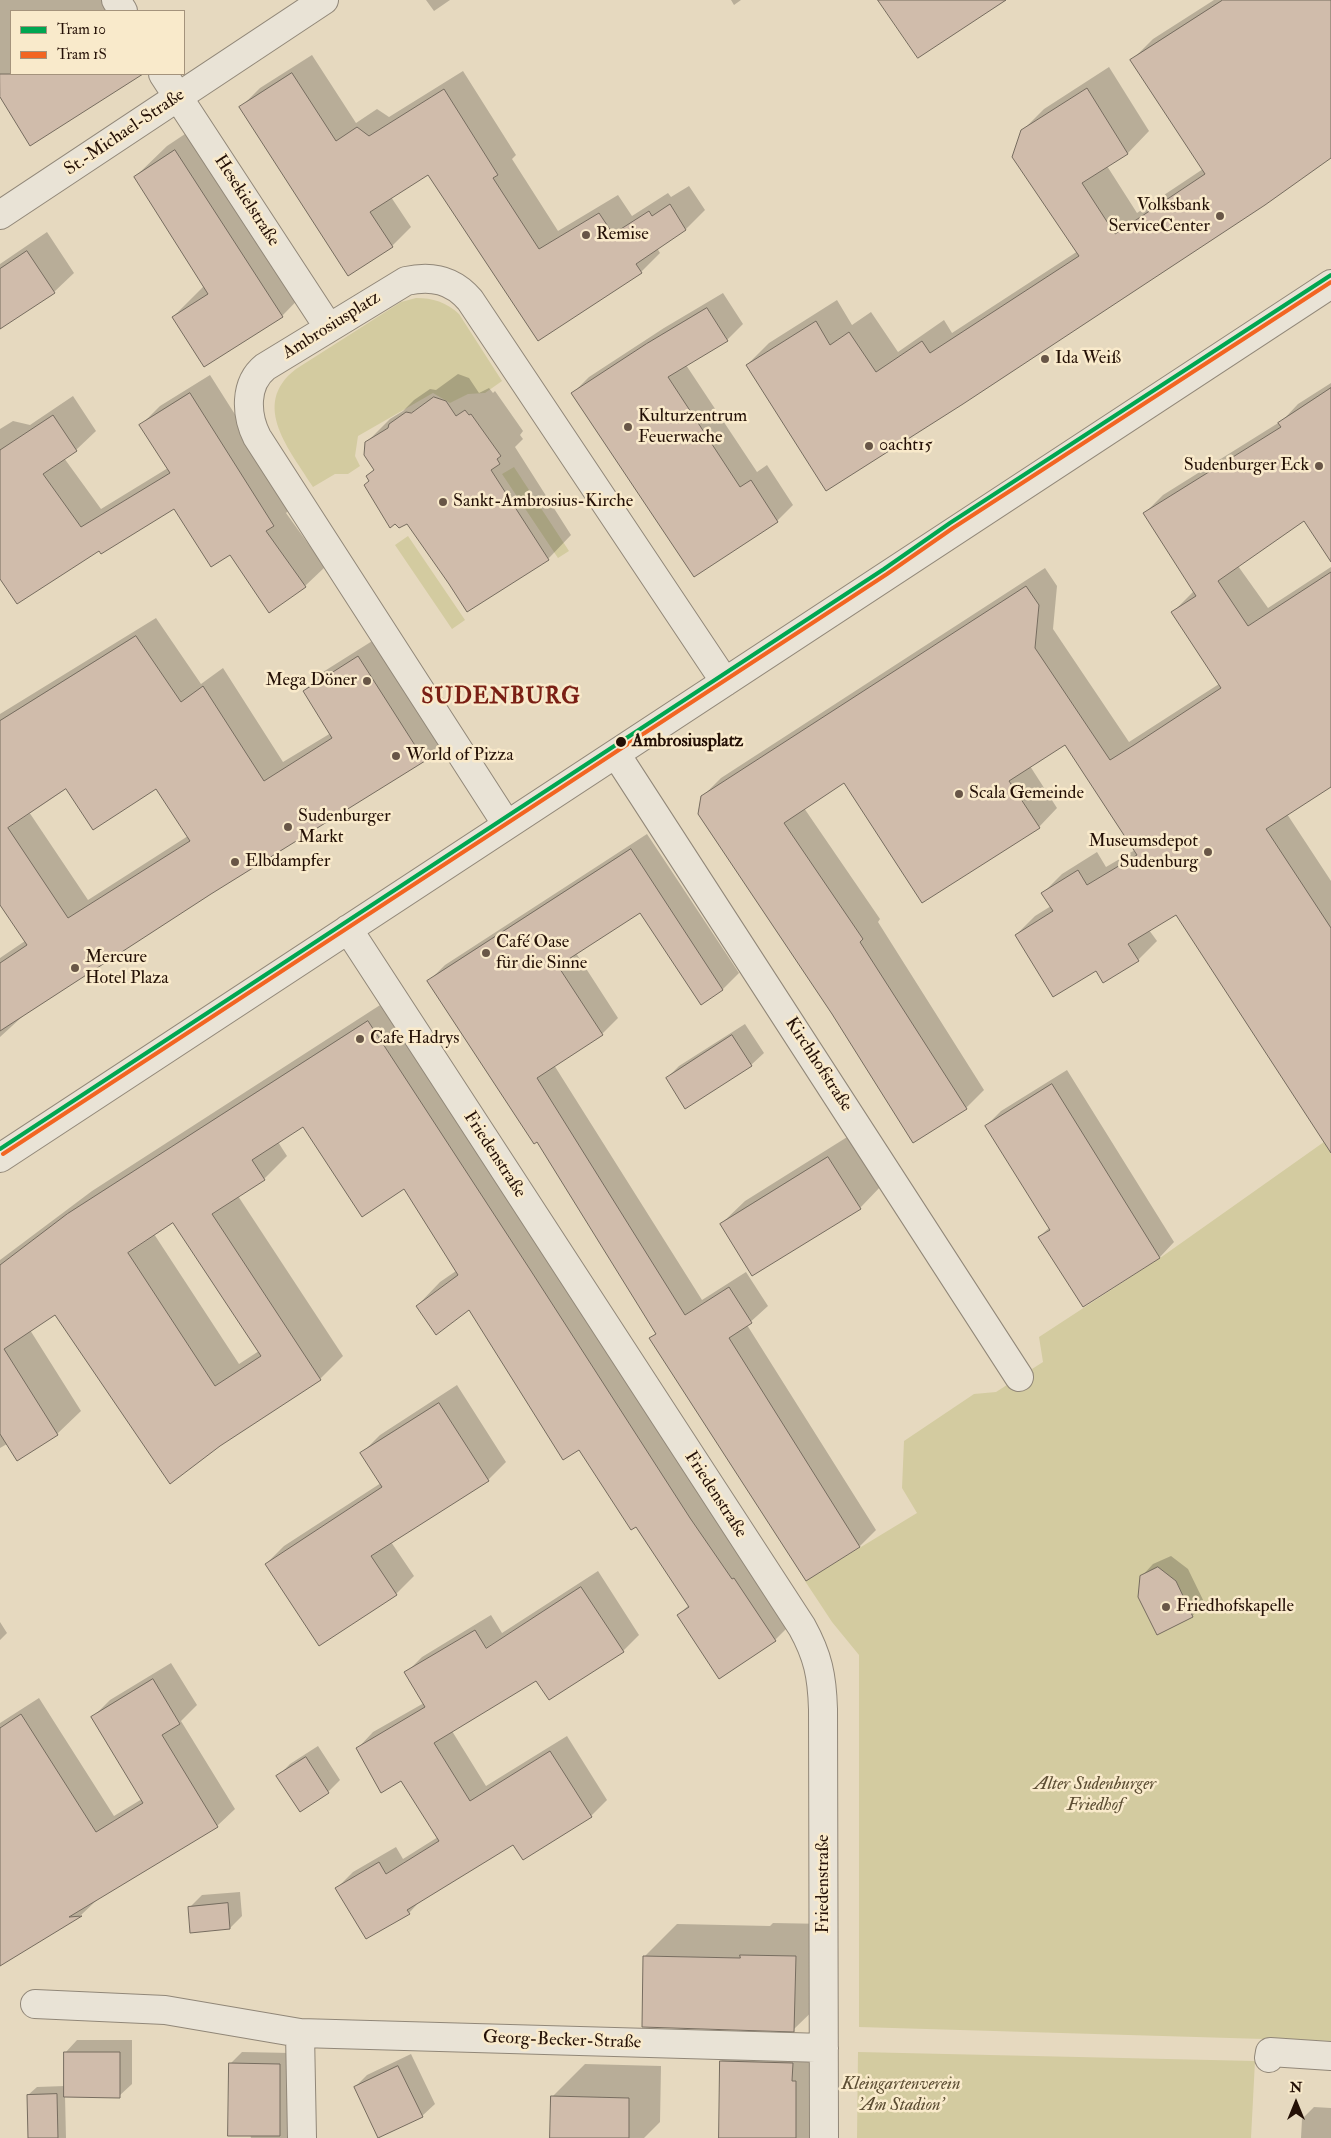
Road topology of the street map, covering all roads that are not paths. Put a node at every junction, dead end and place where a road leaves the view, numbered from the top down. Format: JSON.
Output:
{"nodes":[{"id":1,"x":324,"y":0,"type":"edge"},
{"id":2,"x":164,"y":75,"type":"edge"},
{"id":3,"x":179,"y":98,"type":"junction"},
{"id":4,"x":0,"y":215,"type":"edge"},
{"id":5,"x":1331,"y":284,"type":"edge"},
{"id":6,"x":329,"y":328,"type":"junction"},
{"id":7,"x":725,"y":682,"type":"junction"},
{"id":8,"x":616,"y":754,"type":"junction"},
{"id":9,"x":507,"y":825,"type":"junction"},
{"id":10,"x":348,"y":929,"type":"junction"},
{"id":11,"x":0,"y":1158,"type":"edge"},
{"id":12,"x":1020,"y":1377,"type":"dead end"},
{"id":13,"x":35,"y":2004,"type":"dead end"},
{"id":14,"x":300,"y":2033,"type":"junction"},
{"id":15,"x":824,"y":2048,"type":"junction"},
{"id":16,"x":1270,"y":2055,"type":"dead end"},
{"id":17,"x":1331,"y":2056,"type":"edge"},
{"id":18,"x":302,"y":2138,"type":"edge"},
{"id":19,"x":824,"y":2138,"type":"edge"}],
"edges":[{"from":1,"to":3,"type":"street","name":"St.-Michael-Straße"},
{"from":2,"to":3,"type":"street","name":"Hesekielstraße"},
{"from":3,"to":4,"type":"street","name":"St.-Michael-Straße"},
{"from":3,"to":6,"type":"street","name":"Hesekielstraße"},
{"from":5,"to":7,"type":"street"},
{"from":6,"to":7,"type":"street","name":"Ambrosiusplatz"},
{"from":6,"to":9,"type":"street","name":"Ambrosiusplatz"},
{"from":7,"to":8,"type":"street"},
{"from":8,"to":9,"type":"street"},
{"from":8,"to":12,"type":"street","name":"Kirchhofstraße"},
{"from":9,"to":10,"type":"street"},
{"from":10,"to":11,"type":"street"},
{"from":10,"to":15,"type":"street","name":"Friedenstraße"},
{"from":13,"to":14,"type":"street","name":"Georg-Becker-Straße"},
{"from":14,"to":15,"type":"street","name":"Georg-Becker-Straße"},
{"from":14,"to":18,"type":"street"},
{"from":15,"to":19,"type":"street","name":"Friedenstraße"},
{"from":16,"to":17,"type":"street"}]}
